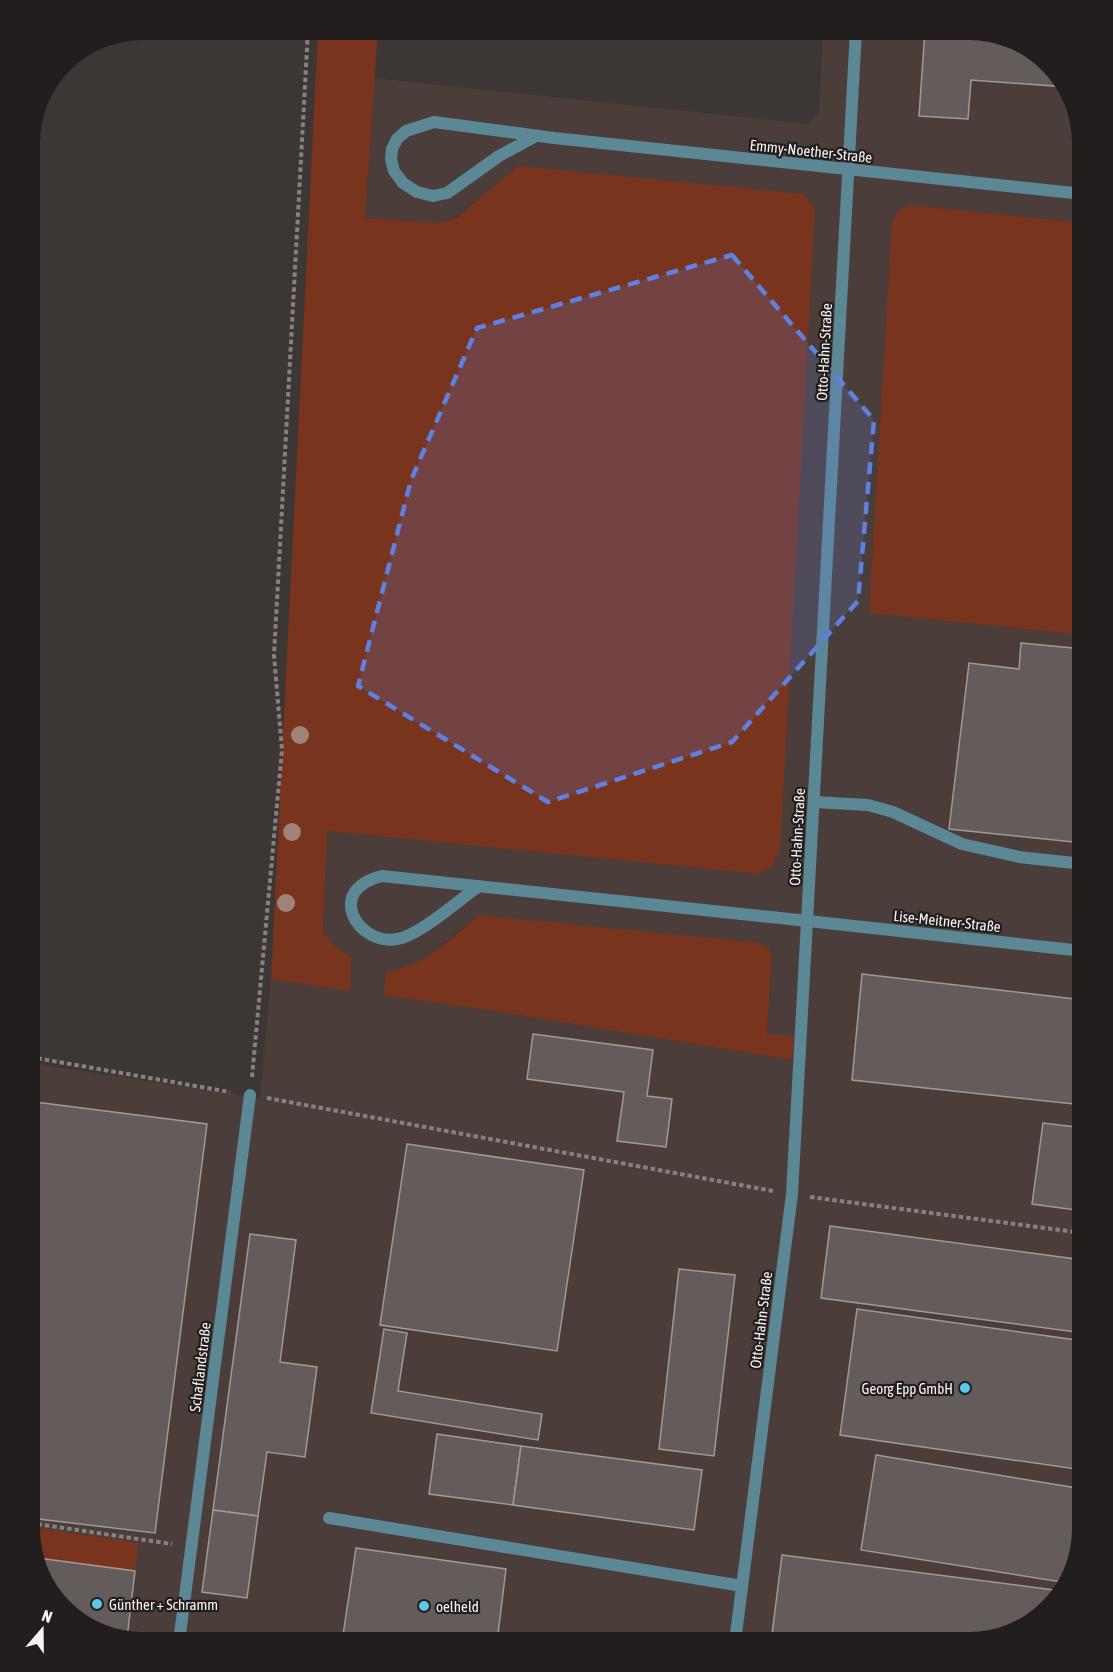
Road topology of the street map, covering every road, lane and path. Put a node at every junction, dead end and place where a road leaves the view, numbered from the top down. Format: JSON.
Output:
{"nodes":[{"id":1,"x":307,"y":40,"type":"edge"},
{"id":2,"x":855,"y":41,"type":"edge"},
{"id":3,"x":536,"y":136,"type":"junction"},
{"id":4,"x":849,"y":170,"type":"junction"},
{"id":5,"x":1072,"y":193,"type":"edge"},
{"id":6,"x":814,"y":802,"type":"junction"},
{"id":7,"x":1072,"y":863,"type":"edge"},
{"id":8,"x":479,"y":886,"type":"junction"},
{"id":9,"x":807,"y":921,"type":"junction"},
{"id":10,"x":1072,"y":950,"type":"edge"},
{"id":11,"x":40,"y":1059,"type":"edge"},
{"id":12,"x":250,"y":1095,"type":"junction"},
{"id":13,"x":792,"y":1194,"type":"junction"},
{"id":14,"x":1072,"y":1232,"type":"edge"},
{"id":15,"x":329,"y":1518,"type":"dead end"},
{"id":16,"x":40,"y":1524,"type":"edge"},
{"id":17,"x":193,"y":1547,"type":"junction"},
{"id":18,"x":742,"y":1586,"type":"junction"},
{"id":19,"x":181,"y":1631,"type":"edge"},
{"id":20,"x":736,"y":1632,"type":"edge"}],
"edges":[{"from":1,"to":12,"type":"path"},
{"from":2,"to":4,"type":"street","name":"Otto-Hahn-Straße"},
{"from":3,"to":3,"type":"street","name":"Emmy-Noether-Straße"},
{"from":3,"to":4,"type":"street","name":"Emmy-Noether-Straße"},
{"from":4,"to":5,"type":"street","name":"Emmy-Noether-Straße"},
{"from":4,"to":6,"type":"street","name":"Otto-Hahn-Straße"},
{"from":6,"to":7,"type":"street"},
{"from":6,"to":9,"type":"street","name":"Otto-Hahn-Straße"},
{"from":8,"to":8,"type":"street","name":"Lise-Meitner-Straße"},
{"from":8,"to":9,"type":"street","name":"Lise-Meitner-Straße"},
{"from":9,"to":10,"type":"street","name":"Lise-Meitner-Straße"},
{"from":9,"to":13,"type":"street","name":"Otto-Hahn-Straße"},
{"from":11,"to":12,"type":"path"},
{"from":12,"to":13,"type":"path"},
{"from":12,"to":17,"type":"street","name":"Schaflandstraße"},
{"from":13,"to":14,"type":"path"},
{"from":13,"to":18,"type":"street","name":"Otto-Hahn-Straße"},
{"from":15,"to":18,"type":"street"},
{"from":16,"to":17,"type":"path"},
{"from":17,"to":19,"type":"street","name":"Schaflandstraße"},
{"from":18,"to":20,"type":"street","name":"Otto-Hahn-Straße"}]}
